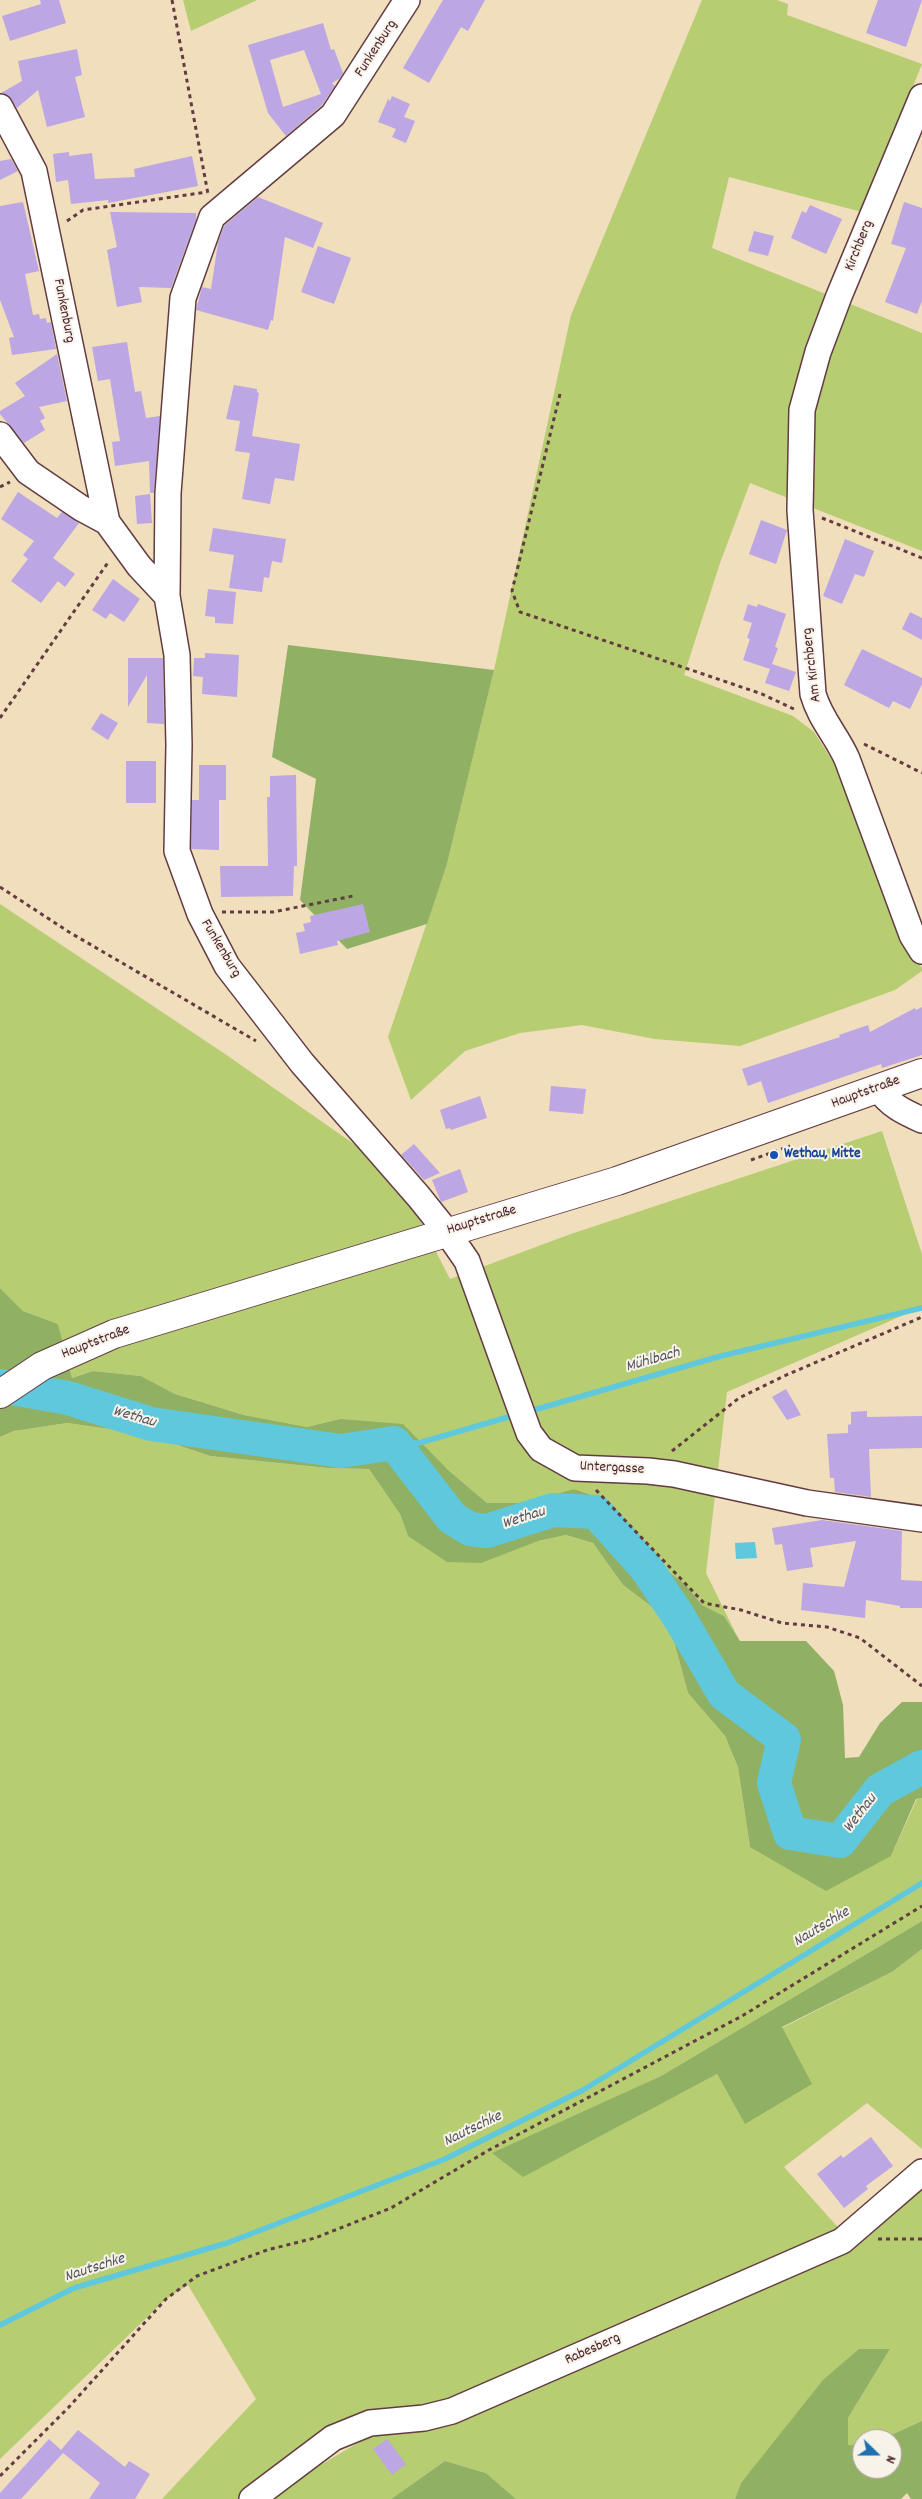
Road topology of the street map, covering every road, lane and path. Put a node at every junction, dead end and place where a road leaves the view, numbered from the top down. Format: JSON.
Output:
{"nodes":[{"id":1,"x":172,"y":0,"type":"edge"},
{"id":2,"x":408,"y":0,"type":"edge"},
{"id":3,"x":920,"y":105,"type":"edge"},
{"id":4,"x":0,"y":107,"type":"edge"},
{"id":5,"x":212,"y":217,"type":"junction"},
{"id":6,"x":48,"y":235,"type":"junction"},
{"id":7,"x":807,"y":386,"type":"joint"},
{"id":8,"x":560,"y":394,"type":"dead end"},
{"id":9,"x":0,"y":435,"type":"edge"},
{"id":10,"x":800,"y":510,"type":"junction"},
{"id":11,"x":107,"y":522,"type":"junction"},
{"id":12,"x":122,"y":543,"type":"junction"},
{"id":13,"x":922,"y":558,"type":"edge"},
{"id":14,"x":167,"y":596,"type":"junction"},
{"id":15,"x":0,"y":718,"type":"edge"},
{"id":16,"x":827,"y":725,"type":"junction"},
{"id":17,"x":861,"y":742,"type":"dead end"},
{"id":18,"x":922,"y":773,"type":"edge"},
{"id":19,"x":0,"y":888,"type":"edge"},
{"id":20,"x":352,"y":896,"type":"dead end"},
{"id":21,"x":245,"y":912,"type":"dead end"},
{"id":22,"x":922,"y":951,"type":"edge"},
{"id":23,"x":258,"y":1042,"type":"dead end"},
{"id":24,"x":922,"y":1073,"type":"edge"},
{"id":25,"x":878,"y":1088,"type":"junction"},
{"id":26,"x":922,"y":1120,"type":"edge"},
{"id":27,"x":447,"y":1232,"type":"junction"},
{"id":28,"x":922,"y":1317,"type":"edge"},
{"id":29,"x":0,"y":1394,"type":"edge"},
{"id":30,"x":575,"y":1468,"type":"junction"},
{"id":31,"x":648,"y":1470,"type":"junction"},
{"id":32,"x":922,"y":1519,"type":"edge"},
{"id":33,"x":922,"y":1686,"type":"edge"},
{"id":34,"x":922,"y":1906,"type":"edge"},
{"id":35,"x":922,"y":2172,"type":"edge"},
{"id":36,"x":922,"y":2239,"type":"edge"},
{"id":37,"x":842,"y":2241,"type":"junction"},
{"id":38,"x":0,"y":2476,"type":"edge"},
{"id":39,"x":252,"y":2499,"type":"edge"}],
"edges":[{"from":1,"to":5,"type":"path"},
{"from":2,"to":5,"type":"street","name":"Funkenburg"},
{"from":3,"to":7,"type":"street","name":"Kirchberg"},
{"from":4,"to":6,"type":"street","name":"Funkenburg"},
{"from":5,"to":6,"type":"path"},
{"from":5,"to":14,"type":"street","name":"Funkenburg"},
{"from":6,"to":11,"type":"street","name":"Funkenburg"},
{"from":7,"to":10,"type":"street","name":"Am Kirchberg"},
{"from":8,"to":16,"type":"path"},
{"from":9,"to":11,"type":"street","name":"Funkenburg"},
{"from":10,"to":13,"type":"path"},
{"from":10,"to":16,"type":"street","name":"Am Kirchberg"},
{"from":11,"to":12,"type":"street","name":"Funkenburg"},
{"from":12,"to":14,"type":"street","name":"Funkenburg"},
{"from":12,"to":15,"type":"path"},
{"from":14,"to":27,"type":"street","name":"Funkenburg"},
{"from":16,"to":22,"type":"street","name":"Am Kirchberg"},
{"from":17,"to":18,"type":"path"},
{"from":19,"to":23,"type":"path"},
{"from":20,"to":21,"type":"path"},
{"from":24,"to":25,"type":"main road","name":"Hauptstraße"},
{"from":25,"to":26,"type":"street"},
{"from":25,"to":27,"type":"main road","name":"Hauptstraße"},
{"from":27,"to":29,"type":"main road","name":"Hauptstraße"},
{"from":27,"to":30,"type":"street","name":"Untergasse"},
{"from":28,"to":31,"type":"path"},
{"from":30,"to":31,"type":"street","name":"Untergasse"},
{"from":30,"to":33,"type":"path"},
{"from":31,"to":32,"type":"street","name":"Untergasse"},
{"from":34,"to":38,"type":"path"},
{"from":35,"to":37,"type":"street","name":"Rabesberg"},
{"from":36,"to":37,"type":"path"},
{"from":37,"to":39,"type":"street","name":"Rabesberg"}]}
